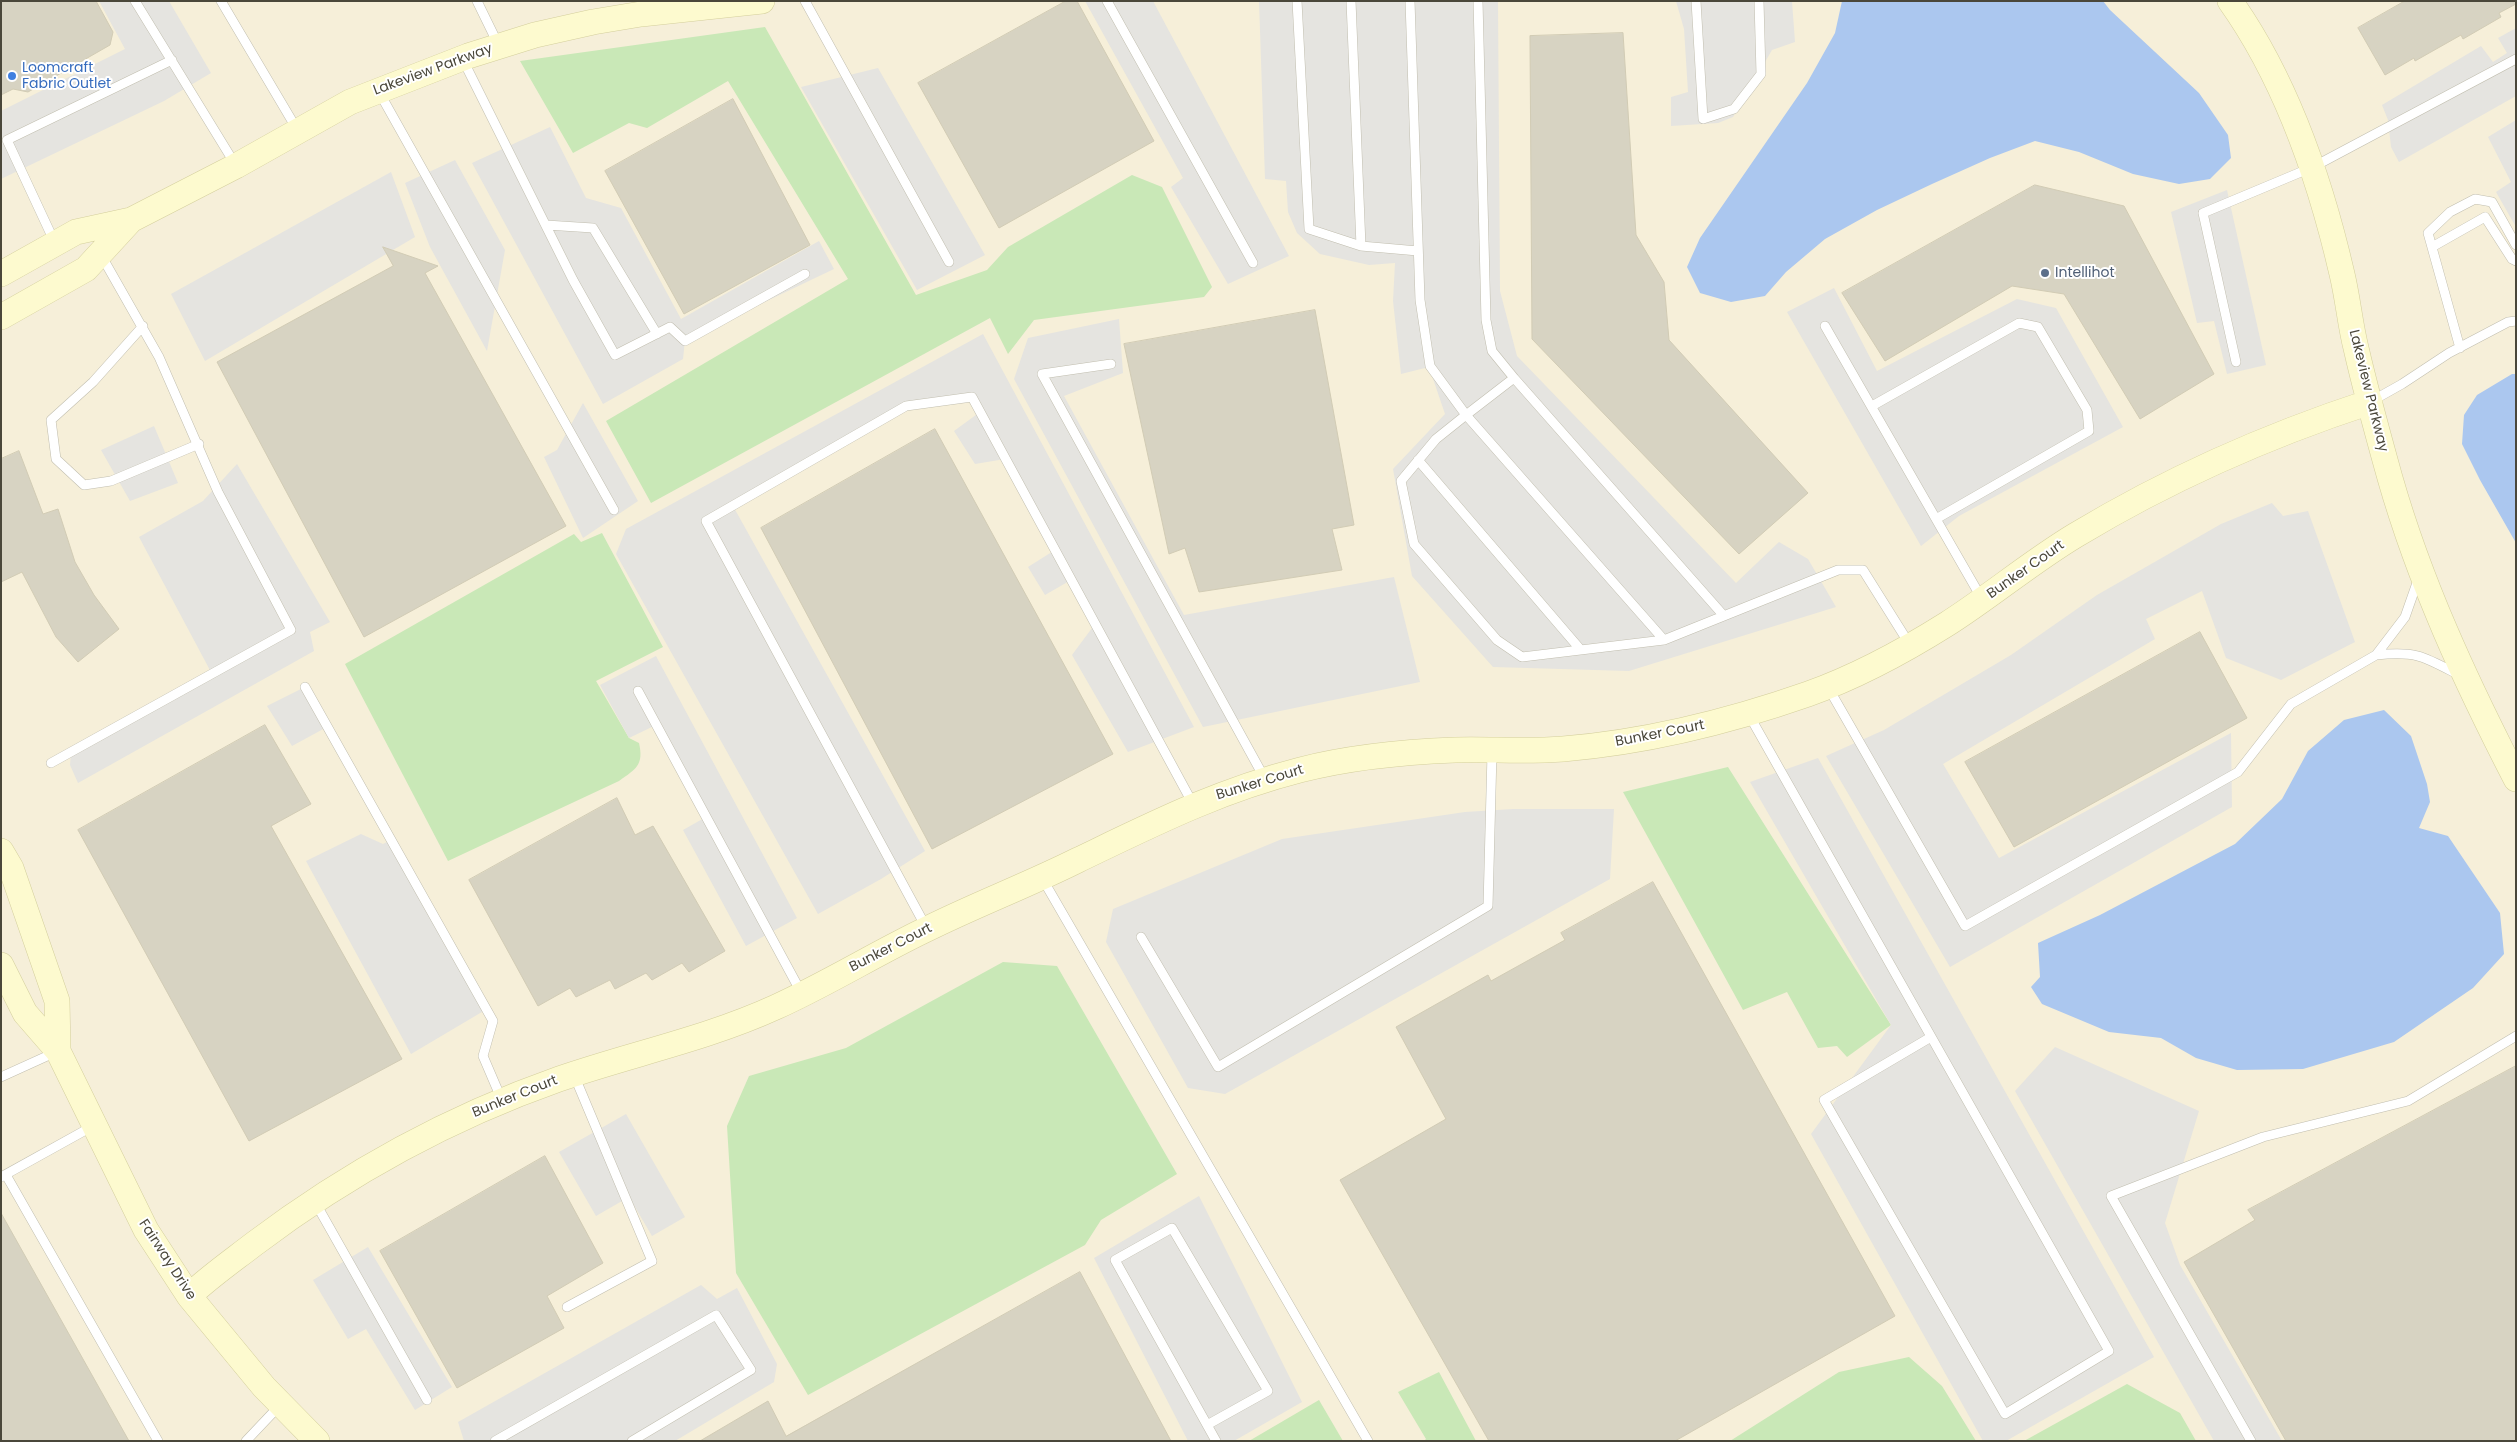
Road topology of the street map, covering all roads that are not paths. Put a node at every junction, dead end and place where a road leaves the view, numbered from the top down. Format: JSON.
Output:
{"nodes":[{"id":1,"x":135,"y":1,"type":"edge"},
{"id":2,"x":220,"y":1,"type":"edge"},
{"id":3,"x":477,"y":1,"type":"edge"},
{"id":4,"x":805,"y":1,"type":"edge"},
{"id":5,"x":1107,"y":1,"type":"edge"},
{"id":6,"x":1297,"y":1,"type":"edge"},
{"id":7,"x":1351,"y":1,"type":"edge"},
{"id":8,"x":1410,"y":1,"type":"edge"},
{"id":9,"x":1478,"y":1,"type":"edge"},
{"id":10,"x":1696,"y":1,"type":"edge"},
{"id":11,"x":1759,"y":1,"type":"edge"},
{"id":12,"x":2230,"y":1,"type":"edge"},
{"id":13,"x":757,"y":2,"type":"edge"},
{"id":14,"x":499,"y":46,"type":"junction"},
{"id":15,"x":462,"y":58,"type":"junction"},
{"id":16,"x":172,"y":60,"type":"junction"},
{"id":17,"x":2516,"y":60,"type":"edge"},
{"id":18,"x":378,"y":90,"type":"junction"},
{"id":19,"x":298,"y":131,"type":"junction"},
{"id":20,"x":236,"y":166,"type":"junction"},
{"id":21,"x":2313,"y":167,"type":"junction"},
{"id":22,"x":130,"y":220,"type":"junction"},
{"id":23,"x":546,"y":225,"type":"junction"},
{"id":24,"x":55,"y":243,"type":"junction"},
{"id":25,"x":2516,"y":245,"type":"edge"},
{"id":26,"x":1361,"y":246,"type":"junction"},
{"id":27,"x":2432,"y":247,"type":"junction"},
{"id":28,"x":1418,"y":251,"type":"junction"},
{"id":29,"x":100,"y":253,"type":"junction"},
{"id":30,"x":2516,"y":261,"type":"edge"},
{"id":31,"x":949,"y":262,"type":"dead end"},
{"id":32,"x":1254,"y":263,"type":"dead end"},
{"id":33,"x":1,"y":274,"type":"edge"},
{"id":34,"x":805,"y":274,"type":"dead end"},
{"id":35,"x":1,"y":317,"type":"edge"},
{"id":36,"x":2516,"y":321,"type":"edge"},
{"id":37,"x":142,"y":326,"type":"junction"},
{"id":38,"x":1825,"y":326,"type":"dead end"},
{"id":39,"x":656,"y":334,"type":"junction"},
{"id":40,"x":2460,"y":348,"type":"junction"},
{"id":41,"x":2236,"y":362,"type":"dead end"},
{"id":42,"x":1111,"y":364,"type":"dead end"},
{"id":43,"x":1514,"y":378,"type":"junction"},
{"id":44,"x":2370,"y":402,"type":"junction"},
{"id":45,"x":1872,"y":406,"type":"junction"},
{"id":46,"x":1466,"y":415,"type":"junction"},
{"id":47,"x":199,"y":444,"type":"junction"},
{"id":48,"x":1418,"y":460,"type":"junction"},
{"id":49,"x":614,"y":510,"type":"dead end"},
{"id":50,"x":1936,"y":519,"type":"junction"},
{"id":51,"x":2422,"y":570,"type":"junction"},
{"id":52,"x":1983,"y":600,"type":"junction"},
{"id":53,"x":1724,"y":616,"type":"junction"},
{"id":54,"x":1664,"y":640,"type":"junction"},
{"id":55,"x":1910,"y":645,"type":"junction"},
{"id":56,"x":1580,"y":649,"type":"junction"},
{"id":57,"x":2376,"y":655,"type":"junction"},
{"id":58,"x":2467,"y":679,"type":"junction"},
{"id":59,"x":1828,"y":686,"type":"junction"},
{"id":60,"x":305,"y":687,"type":"dead end"},
{"id":61,"x":638,"y":691,"type":"dead end"},
{"id":62,"x":1748,"y":714,"type":"junction"},
{"id":63,"x":1492,"y":750,"type":"junction"},
{"id":64,"x":51,"y":764,"type":"dead end"},
{"id":65,"x":2516,"y":779,"type":"edge"},
{"id":66,"x":1266,"y":780,"type":"junction"},
{"id":67,"x":1193,"y":804,"type":"junction"},
{"id":68,"x":1,"y":852,"type":"edge"},
{"id":69,"x":1042,"y":878,"type":"junction"},
{"id":70,"x":927,"y":929,"type":"junction"},
{"id":71,"x":1141,"y":937,"type":"dead end"},
{"id":72,"x":1,"y":965,"type":"edge"},
{"id":73,"x":802,"y":994,"type":"junction"},
{"id":74,"x":2516,"y":1036,"type":"edge"},
{"id":75,"x":1931,"y":1038,"type":"junction"},
{"id":76,"x":58,"y":1051,"type":"junction"},
{"id":77,"x":574,"y":1074,"type":"junction"},
{"id":78,"x":1,"y":1077,"type":"edge"},
{"id":79,"x":502,"y":1101,"type":"junction"},
{"id":80,"x":95,"y":1125,"type":"junction"},
{"id":81,"x":4,"y":1176,"type":"edge"},
{"id":82,"x":314,"y":1200,"type":"junction"},
{"id":83,"x":189,"y":1296,"type":"junction"},
{"id":84,"x":567,"y":1307,"type":"dead end"},
{"id":85,"x":427,"y":1400,"type":"dead end"},
{"id":86,"x":281,"y":1404,"type":"junction"},
{"id":87,"x":1207,"y":1425,"type":"junction"},
{"id":88,"x":158,"y":1441,"type":"edge"},
{"id":89,"x":246,"y":1441,"type":"edge"},
{"id":90,"x":317,"y":1441,"type":"edge"},
{"id":91,"x":495,"y":1441,"type":"edge"},
{"id":92,"x":632,"y":1441,"type":"edge"},
{"id":93,"x":1216,"y":1441,"type":"edge"},
{"id":94,"x":1368,"y":1441,"type":"edge"},
{"id":95,"x":2251,"y":1441,"type":"edge"}],
"edges":[{"from":1,"to":16,"type":"lane"},
{"from":2,"to":19,"type":"lane"},
{"from":3,"to":14,"type":"lane"},
{"from":4,"to":31,"type":"lane"},
{"from":5,"to":32,"type":"lane"},
{"from":6,"to":26,"type":"lane"},
{"from":7,"to":26,"type":"lane"},
{"from":8,"to":28,"type":"lane"},
{"from":9,"to":43,"type":"lane"},
{"from":10,"to":11,"type":"lane"},
{"from":12,"to":21,"type":"street","name":"Lakeview Parkway"},
{"from":13,"to":14,"type":"street","name":"Lakeview Parkway"},
{"from":14,"to":15,"type":"street","name":"Lakeview Parkway"},
{"from":15,"to":18,"type":"street","name":"Lakeview Parkway"},
{"from":15,"to":23,"type":"lane"},
{"from":16,"to":20,"type":"lane"},
{"from":16,"to":24,"type":"lane"},
{"from":17,"to":21,"type":"lane"},
{"from":18,"to":19,"type":"street","name":"Lakeview Parkway"},
{"from":18,"to":49,"type":"lane"},
{"from":19,"to":20,"type":"street","name":"Lakeview Parkway"},
{"from":20,"to":22,"type":"street","name":"Lakeview Parkway"},
{"from":21,"to":41,"type":"lane"},
{"from":21,"to":44,"type":"street","name":"Lakeview Parkway"},
{"from":22,"to":24,"type":"street","name":"Lakeview Parkway"},
{"from":22,"to":29,"type":"street","name":"Lakeview Parkway"},
{"from":23,"to":39,"type":"lane"},
{"from":23,"to":39,"type":"lane"},
{"from":24,"to":33,"type":"street","name":"Lakeview Parkway"},
{"from":25,"to":27,"type":"lane"},
{"from":26,"to":28,"type":"lane"},
{"from":27,"to":30,"type":"lane"},
{"from":27,"to":40,"type":"lane"},
{"from":28,"to":46,"type":"lane"},
{"from":29,"to":35,"type":"street","name":"Lakeview Parkway"},
{"from":29,"to":37,"type":"lane"},
{"from":34,"to":39,"type":"lane"},
{"from":36,"to":40,"type":"lane"},
{"from":37,"to":47,"type":"lane"},
{"from":37,"to":47,"type":"lane"},
{"from":38,"to":45,"type":"lane"},
{"from":40,"to":44,"type":"lane"},
{"from":42,"to":66,"type":"lane"},
{"from":43,"to":46,"type":"lane"},
{"from":43,"to":53,"type":"lane"},
{"from":44,"to":51,"type":"street","name":"Lakeview Parkway"},
{"from":44,"to":52,"type":"street","name":"Bunker Court"},
{"from":45,"to":50,"type":"lane"},
{"from":45,"to":50,"type":"lane"},
{"from":46,"to":48,"type":"lane"},
{"from":46,"to":54,"type":"lane"},
{"from":47,"to":64,"type":"lane"},
{"from":48,"to":56,"type":"lane"},
{"from":48,"to":56,"type":"lane"},
{"from":50,"to":52,"type":"lane"},
{"from":51,"to":57,"type":"lane"},
{"from":51,"to":58,"type":"street","name":"Lakeview Parkway"},
{"from":52,"to":55,"type":"street","name":"Bunker Court"},
{"from":53,"to":54,"type":"lane"},
{"from":53,"to":55,"type":"lane"},
{"from":54,"to":56,"type":"lane"},
{"from":55,"to":59,"type":"street","name":"Bunker Court"},
{"from":57,"to":58,"type":"lane"},
{"from":57,"to":59,"type":"lane"},
{"from":58,"to":65,"type":"street","name":"Lakeview Parkway"},
{"from":59,"to":62,"type":"street","name":"Bunker Court"},
{"from":60,"to":79,"type":"lane"},
{"from":61,"to":73,"type":"lane"},
{"from":62,"to":63,"type":"street","name":"Bunker Court"},
{"from":62,"to":75,"type":"lane"},
{"from":63,"to":66,"type":"street","name":"Bunker Court"},
{"from":63,"to":71,"type":"lane"},
{"from":66,"to":67,"type":"street","name":"Bunker Court"},
{"from":67,"to":69,"type":"street","name":"Bunker Court"},
{"from":67,"to":70,"type":"lane"},
{"from":68,"to":76,"type":"street","name":"Fairway Drive"},
{"from":69,"to":70,"type":"street","name":"Bunker Court"},
{"from":69,"to":94,"type":"lane"},
{"from":70,"to":73,"type":"street","name":"Bunker Court"},
{"from":72,"to":76,"type":"street","name":"Fairway Drive"},
{"from":73,"to":77,"type":"street","name":"Bunker Court"},
{"from":74,"to":95,"type":"lane"},
{"from":75,"to":75,"type":"lane"},
{"from":76,"to":78,"type":"lane"},
{"from":76,"to":80,"type":"street","name":"Fairway Drive"},
{"from":77,"to":79,"type":"street","name":"Bunker Court"},
{"from":77,"to":84,"type":"lane"},
{"from":79,"to":82,"type":"street","name":"Bunker Court"},
{"from":80,"to":81,"type":"lane"},
{"from":80,"to":83,"type":"street","name":"Fairway Drive"},
{"from":81,"to":88,"type":"lane"},
{"from":82,"to":83,"type":"street","name":"Bunker Court"},
{"from":82,"to":85,"type":"lane"},
{"from":83,"to":86,"type":"street","name":"Fairway Drive"},
{"from":86,"to":89,"type":"lane"},
{"from":86,"to":90,"type":"street","name":"Fairway Drive"},
{"from":87,"to":87,"type":"lane"},
{"from":87,"to":93,"type":"lane"},
{"from":91,"to":92,"type":"lane"}]}
